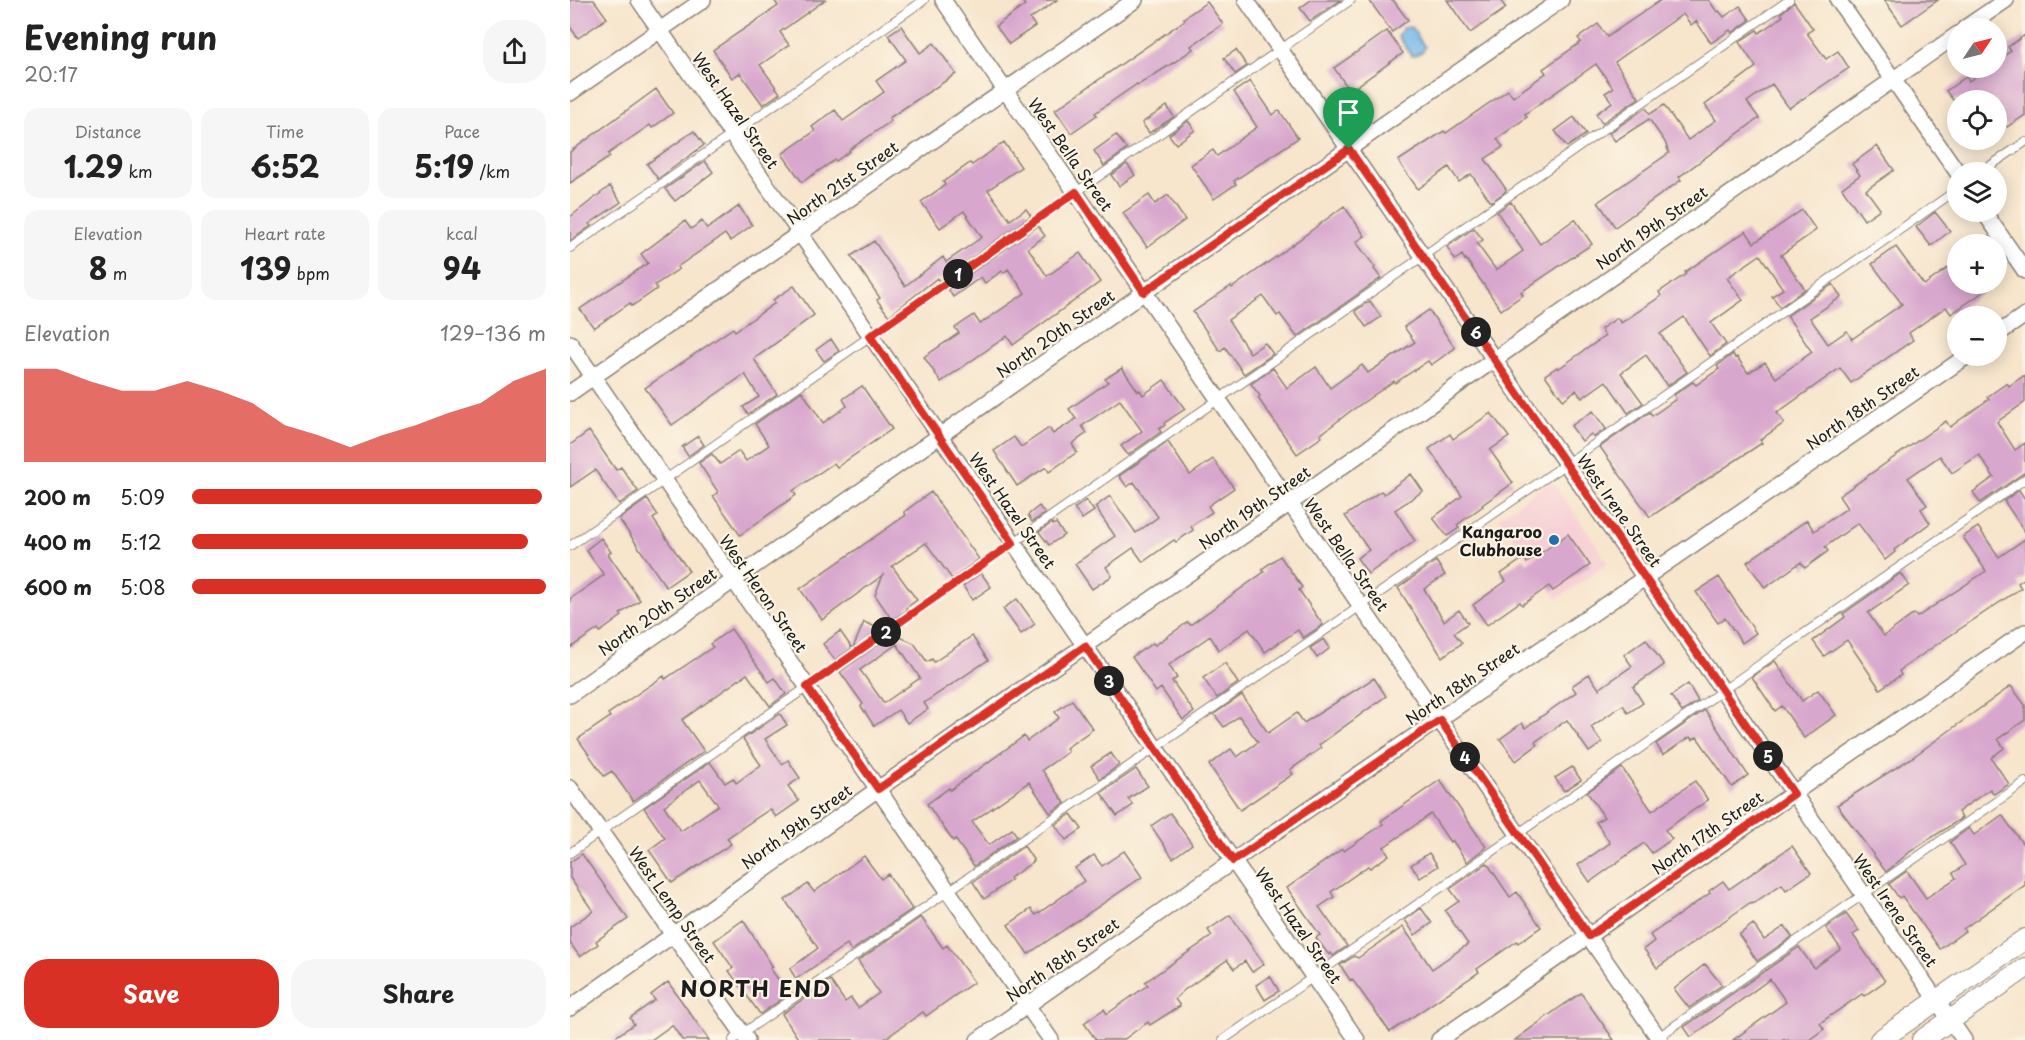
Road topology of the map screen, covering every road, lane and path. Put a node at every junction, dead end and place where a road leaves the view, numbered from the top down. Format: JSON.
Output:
{"nodes":[{"id":1,"x":639,"y":0,"type":"edge"},
{"id":2,"x":704,"y":0,"type":"edge"},
{"id":3,"x":924,"y":0,"type":"edge"},
{"id":4,"x":943,"y":0,"type":"edge"},
{"id":5,"x":1134,"y":0,"type":"edge"},
{"id":6,"x":1246,"y":0,"type":"edge"},
{"id":7,"x":1351,"y":0,"type":"edge"},
{"id":8,"x":1789,"y":0,"type":"edge"},
{"id":9,"x":1838,"y":0,"type":"edge"},
{"id":10,"x":2006,"y":0,"type":"edge"},
{"id":11,"x":1556,"y":2,"type":"edge"},
{"id":12,"x":1980,"y":18,"type":"edge"},
{"id":13,"x":660,"y":31,"type":"junction"},
{"id":14,"x":1947,"y":42,"type":"edge"},
{"id":15,"x":1280,"y":49,"type":"junction"},
{"id":16,"x":1893,"y":79,"type":"junction"},
{"id":17,"x":1005,"y":90,"type":"junction"},
{"id":18,"x":570,"y":93,"type":"edge"},
{"id":19,"x":731,"y":135,"type":"junction"},
{"id":20,"x":2025,"y":142,"type":"edge"},
{"id":21,"x":1349,"y":149,"type":"junction"},
{"id":22,"x":1950,"y":162,"type":"edge"},
{"id":23,"x":1996,"y":162,"type":"edge"},
{"id":24,"x":1076,"y":192,"type":"junction"},
{"id":25,"x":1947,"y":197,"type":"edge"},
{"id":26,"x":1991,"y":222,"type":"edge"},
{"id":27,"x":800,"y":233,"type":"junction"},
{"id":28,"x":570,"y":248,"type":"edge"},
{"id":29,"x":1423,"y":256,"type":"junction"},
{"id":30,"x":2025,"y":271,"type":"edge"},
{"id":31,"x":1144,"y":292,"type":"junction"},
{"id":32,"x":2025,"y":315,"type":"edge"},
{"id":33,"x":2007,"y":327,"type":"edge"},
{"id":34,"x":870,"y":336,"type":"junction"},
{"id":35,"x":570,"y":343,"type":"edge"},
{"id":36,"x":1494,"y":359,"type":"junction"},
{"id":37,"x":1953,"y":366,"type":"edge"},
{"id":38,"x":593,"y":377,"type":"junction"},
{"id":39,"x":570,"y":393,"type":"edge"},
{"id":40,"x":1218,"y":399,"type":"junction"},
{"id":41,"x":940,"y":436,"type":"junction"},
{"id":42,"x":1566,"y":464,"type":"junction"},
{"id":43,"x":2025,"y":479,"type":"edge"},
{"id":44,"x":664,"y":480,"type":"junction"},
{"id":45,"x":1290,"y":503,"type":"junction"},
{"id":46,"x":1013,"y":543,"type":"junction"},
{"id":47,"x":570,"y":546,"type":"edge"},
{"id":48,"x":1646,"y":579,"type":"junction"},
{"id":49,"x":734,"y":580,"type":"junction"},
{"id":50,"x":1360,"y":605,"type":"junction"},
{"id":51,"x":2025,"y":632,"type":"edge"},
{"id":52,"x":1085,"y":646,"type":"junction"},
{"id":53,"x":807,"y":687,"type":"junction"},
{"id":54,"x":1722,"y":690,"type":"junction"},
{"id":55,"x":570,"y":695,"type":"edge"},
{"id":56,"x":1440,"y":720,"type":"junction"},
{"id":57,"x":1154,"y":747,"type":"junction"},
{"id":58,"x":2025,"y":782,"type":"edge"},
{"id":59,"x":570,"y":788,"type":"edge"},
{"id":60,"x":878,"y":789,"type":"junction"},
{"id":61,"x":1794,"y":794,"type":"junction"},
{"id":62,"x":601,"y":832,"type":"junction"},
{"id":63,"x":1517,"y":833,"type":"junction"},
{"id":64,"x":570,"y":853,"type":"edge"},
{"id":65,"x":1233,"y":861,"type":"junction"},
{"id":66,"x":948,"y":891,"type":"junction"},
{"id":67,"x":1863,"y":893,"type":"junction"},
{"id":68,"x":673,"y":936,"type":"junction"},
{"id":69,"x":1589,"y":936,"type":"junction"},
{"id":70,"x":2025,"y":939,"type":"edge"},
{"id":71,"x":2025,"y":968,"type":"edge"},
{"id":72,"x":1313,"y":976,"type":"junction"},
{"id":73,"x":1936,"y":1000,"type":"junction"},
{"id":74,"x":1027,"y":1005,"type":"junction"},
{"id":75,"x":570,"y":1008,"type":"edge"},
{"id":76,"x":1950,"y":1020,"type":"junction"},
{"id":77,"x":741,"y":1038,"type":"edge"},
{"id":78,"x":1658,"y":1039,"type":"edge"},
{"id":79,"x":978,"y":1040,"type":"edge"},
{"id":80,"x":1051,"y":1040,"type":"edge"},
{"id":81,"x":1222,"y":1040,"type":"edge"},
{"id":82,"x":1357,"y":1040,"type":"edge"},
{"id":83,"x":1439,"y":1040,"type":"edge"},
{"id":84,"x":1880,"y":1040,"type":"edge"},
{"id":85,"x":1922,"y":1040,"type":"edge"},
{"id":86,"x":1964,"y":1040,"type":"edge"}],
"edges":[{"from":1,"to":13,"type":"street","name":"West Hazel Street"},
{"from":2,"to":13,"type":"street"},
{"from":3,"to":19,"type":"lane"},
{"from":4,"to":17,"type":"street","name":"West Bella Street"},
{"from":5,"to":17,"type":"street","name":"North 21st Street"},
{"from":6,"to":15,"type":"street","name":"West Irene Street"},
{"from":7,"to":15,"type":"lane"},
{"from":8,"to":29,"type":"lane"},
{"from":9,"to":16,"type":"street"},
{"from":10,"to":12,"type":"street"},
{"from":11,"to":21,"type":"street","name":"North 20th Street"},
{"from":13,"to":18,"type":"street"},
{"from":13,"to":19,"type":"street","name":"West Hazel Street"},
{"from":14,"to":16,"type":"street","name":"North 19th Street"},
{"from":15,"to":21,"type":"street","name":"West Irene Street"},
{"from":15,"to":24,"type":"lane"},
{"from":16,"to":22,"type":"street"},
{"from":16,"to":36,"type":"street","name":"North 19th Street"},
{"from":17,"to":24,"type":"street","name":"West Bella Street"},
{"from":17,"to":27,"type":"street","name":"North 21st Street"},
{"from":19,"to":27,"type":"street","name":"West Hazel Street"},
{"from":19,"to":28,"type":"lane"},
{"from":20,"to":23,"type":"lane"},
{"from":21,"to":29,"type":"street","name":"West Irene Street"},
{"from":21,"to":31,"type":"street","name":"North 20th Street"},
{"from":24,"to":31,"type":"street","name":"West Bella Street"},
{"from":24,"to":34,"type":"lane"},
{"from":25,"to":42,"type":"lane"},
{"from":26,"to":30,"type":"street"},
{"from":27,"to":34,"type":"street","name":"West Hazel Street"},
{"from":27,"to":38,"type":"street","name":"North 21st Street"},
{"from":29,"to":36,"type":"street","name":"West Irene Street"},
{"from":29,"to":40,"type":"lane"},
{"from":31,"to":40,"type":"street","name":"West Bella Street"},
{"from":31,"to":41,"type":"street","name":"North 20th Street"},
{"from":32,"to":33,"type":"street"},
{"from":34,"to":41,"type":"street","name":"West Hazel Street"},
{"from":34,"to":44,"type":"lane"},
{"from":35,"to":38,"type":"street","name":"West Heron Street"},
{"from":36,"to":42,"type":"street","name":"West Irene Street"},
{"from":36,"to":45,"type":"street","name":"North 19th Street"},
{"from":37,"to":48,"type":"street","name":"North 18th Street"},
{"from":38,"to":39,"type":"street","name":"North 21st Street"},
{"from":38,"to":44,"type":"street","name":"West Heron Street"},
{"from":40,"to":45,"type":"street","name":"West Bella Street"},
{"from":40,"to":46,"type":"lane"},
{"from":41,"to":46,"type":"street","name":"West Hazel Street"},
{"from":41,"to":49,"type":"street","name":"North 20th Street"},
{"from":42,"to":48,"type":"street","name":"West Irene Street"},
{"from":42,"to":50,"type":"lane"},
{"from":43,"to":54,"type":"lane"},
{"from":44,"to":47,"type":"lane"},
{"from":44,"to":49,"type":"street","name":"West Heron Street"},
{"from":45,"to":50,"type":"street","name":"West Bella Street"},
{"from":45,"to":52,"type":"street","name":"North 19th Street"},
{"from":46,"to":52,"type":"street","name":"West Hazel Street"},
{"from":46,"to":53,"type":"lane"},
{"from":48,"to":54,"type":"street","name":"West Irene Street"},
{"from":48,"to":56,"type":"street","name":"North 18th Street"},
{"from":49,"to":53,"type":"street","name":"West Heron Street"},
{"from":49,"to":55,"type":"street","name":"North 20th Street"},
{"from":50,"to":56,"type":"street","name":"West Bella Street"},
{"from":50,"to":57,"type":"lane"},
{"from":51,"to":61,"type":"street","name":"North 17th Street"},
{"from":52,"to":57,"type":"street","name":"West Hazel Street"},
{"from":52,"to":60,"type":"street","name":"North 19th Street"},
{"from":53,"to":60,"type":"street","name":"West Heron Street"},
{"from":53,"to":62,"type":"lane"},
{"from":54,"to":61,"type":"street","name":"West Irene Street"},
{"from":54,"to":63,"type":"lane"},
{"from":56,"to":63,"type":"street","name":"West Bella Street"},
{"from":56,"to":65,"type":"street","name":"North 18th Street"},
{"from":57,"to":65,"type":"street","name":"West Hazel Street"},
{"from":57,"to":66,"type":"lane"},
{"from":58,"to":67,"type":"lane"},
{"from":59,"to":62,"type":"street","name":"West Lemp Street"},
{"from":60,"to":66,"type":"street","name":"West Heron Street"},
{"from":60,"to":68,"type":"street","name":"North 19th Street"},
{"from":61,"to":67,"type":"street","name":"West Irene Street"},
{"from":61,"to":69,"type":"street","name":"North 17th Street"},
{"from":62,"to":64,"type":"lane"},
{"from":62,"to":68,"type":"street","name":"West Lemp Street"},
{"from":63,"to":69,"type":"street","name":"West Bella Street"},
{"from":63,"to":72,"type":"lane"},
{"from":65,"to":72,"type":"street","name":"West Hazel Street"},
{"from":65,"to":74,"type":"street","name":"North 18th Street"},
{"from":66,"to":74,"type":"street","name":"West Heron Street"},
{"from":66,"to":77,"type":"lane"},
{"from":67,"to":73,"type":"street","name":"West Irene Street"},
{"from":67,"to":78,"type":"lane"},
{"from":68,"to":75,"type":"street","name":"North 19th Street"},
{"from":68,"to":77,"type":"street","name":"West Lemp Street"},
{"from":69,"to":78,"type":"street","name":"West Bella Street"},
{"from":69,"to":83,"type":"street","name":"North 17th Street"},
{"from":70,"to":73,"type":"street"},
{"from":71,"to":76,"type":"street"},
{"from":72,"to":81,"type":"lane"},
{"from":72,"to":82,"type":"street","name":"West Hazel Street"},
{"from":73,"to":76,"type":"street","name":"West Irene Street"},
{"from":73,"to":84,"type":"street"},
{"from":74,"to":79,"type":"street","name":"North 18th Street"},
{"from":74,"to":80,"type":"street","name":"West Heron Street"},
{"from":76,"to":85,"type":"street"},
{"from":76,"to":86,"type":"street","name":"West Irene Street"}]}
